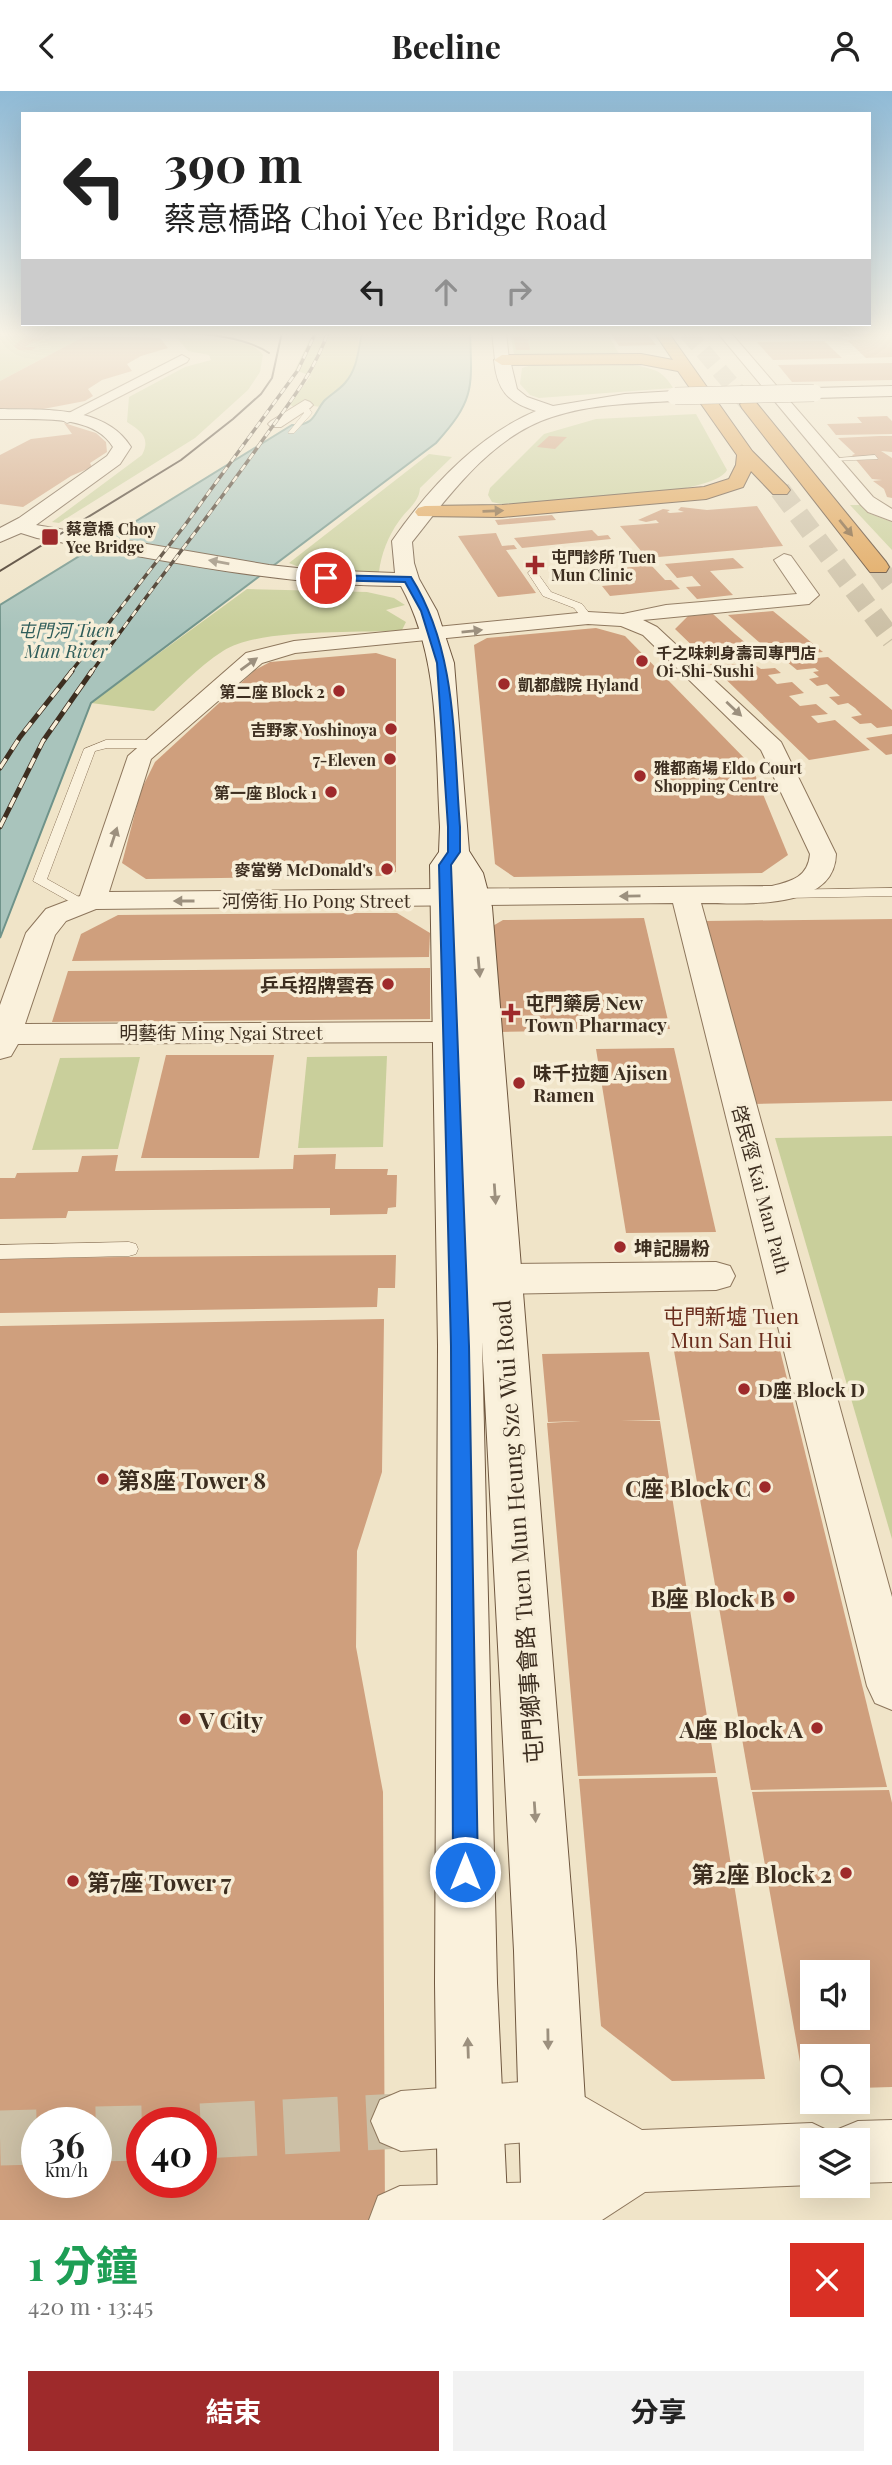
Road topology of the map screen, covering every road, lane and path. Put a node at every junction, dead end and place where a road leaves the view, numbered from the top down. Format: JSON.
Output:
{"nodes":[{"id":1,"x":113,"y":431,"type":"edge"},
{"id":2,"x":508,"y":431,"type":"edge"},
{"id":3,"x":729,"y":431,"type":"tunnel mouth"},
{"id":4,"x":770,"y":431,"type":"tunnel mouth"},
{"id":5,"x":808,"y":431,"type":"edge"},
{"id":6,"x":746,"y":455,"type":"junction"},
{"id":7,"x":875,"y":457,"type":"dead end"},
{"id":8,"x":831,"y":459,"type":"junction"},
{"id":9,"x":780,"y":490,"type":"tunnel mouth"},
{"id":10,"x":425,"y":513,"type":"junction"},
{"id":11,"x":892,"y":516,"type":"edge"},
{"id":12,"x":26,"y":522,"type":"junction"},
{"id":13,"x":0,"y":536,"type":"edge"},
{"id":14,"x":784,"y":560,"type":"dead end"},
{"id":15,"x":878,"y":567,"type":"tunnel mouth"},
{"id":16,"x":533,"y":573,"type":"dead end"},
{"id":17,"x":408,"y":579,"type":"junction"},
{"id":18,"x":588,"y":618,"type":"junction"},
{"id":19,"x":625,"y":620,"type":"junction"},
{"id":20,"x":435,"y":634,"type":"junction"},
{"id":21,"x":154,"y":744,"type":"junction"},
{"id":22,"x":892,"y":892,"type":"edge"},
{"id":23,"x":772,"y":894,"type":"junction"},
{"id":24,"x":685,"y":895,"type":"junction"},
{"id":25,"x":463,"y":899,"type":"junction"},
{"id":26,"x":87,"y":903,"type":"junction"},
{"id":27,"x":437,"y":1032,"type":"dead end"},
{"id":28,"x":3,"y":1041,"type":"edge"},
{"id":29,"x":129,"y":1249,"type":"dead end"},
{"id":30,"x":0,"y":1252,"type":"edge"},
{"id":31,"x":716,"y":1276,"type":"dead end"},
{"id":32,"x":501,"y":1279,"type":"junction"},
{"id":33,"x":891,"y":1682,"type":"edge"},
{"id":34,"x":550,"y":2110,"type":"junction"},
{"id":35,"x":470,"y":2116,"type":"junction"},
{"id":36,"x":401,"y":2121,"type":"tunnel mouth"},
{"id":37,"x":892,"y":2151,"type":"edge"},
{"id":38,"x":870,"y":2152,"type":"edge"},
{"id":39,"x":800,"y":2154,"type":"edge"},
{"id":40,"x":636,"y":2161,"type":"junction"},
{"id":41,"x":473,"y":2217,"type":"edge"},
{"id":42,"x":557,"y":2217,"type":"edge"},
{"id":43,"x":400,"y":2218,"type":"dead end"}],
"edges":[{"from":1,"to":12,"type":"street"},
{"from":2,"to":10,"type":"street","name":"屯門鄉事會路 Tuen Mun Heung Sze Wui Road"},
{"from":3,"to":6,"type":"highway"},
{"from":4,"to":15,"type":"highway","one_way":true},
{"from":5,"to":8,"type":"street"},
{"from":6,"to":9,"type":"highway"},
{"from":10,"to":6,"type":"highway","one_way":true},
{"from":7,"to":8,"type":"lane"},
{"from":8,"to":11,"type":"street"},
{"from":10,"to":17,"type":"street","name":"屯門鄉事會路 Tuen Mun Heung Sze Wui Road"},
{"from":12,"to":13,"type":"street"},
{"from":17,"to":12,"type":"street","one_way":true},
{"from":14,"to":19,"type":"street"},
{"from":16,"to":18,"type":"lane"},
{"from":17,"to":20,"type":"street","name":"屯門鄉事會路 Tuen Mun Heung Sze Wui Road"},
{"from":18,"to":19,"type":"street"},
{"from":20,"to":18,"type":"street","one_way":true},
{"from":19,"to":23,"type":"street","one_way":true},
{"from":21,"to":20,"type":"street","one_way":true},
{"from":20,"to":25,"type":"street","name":"屯門鄉事會路 Tuen Mun Heung Sze Wui Road"},
{"from":26,"to":21,"type":"street","one_way":true},
{"from":21,"to":26,"type":"lane"},
{"from":22,"to":23,"type":"lane","name":"河傍街 Ho Pong Street"},
{"from":23,"to":24,"type":"street","name":"河傍街 Ho Pong Street"},
{"from":24,"to":25,"type":"street","name":"河傍街 Ho Pong Street","one_way":true},
{"from":24,"to":33,"type":"street","name":"啓民徑 Kai Man Path"},
{"from":25,"to":26,"type":"street","name":"河傍街 Ho Pong Street","one_way":true},
{"from":25,"to":32,"type":"street","name":"屯門鄉事會路 Tuen Mun Heung Sze Wui Road","one_way":true},
{"from":35,"to":25,"type":"street","name":"屯門鄉事會路 Tuen Mun Heung Sze Wui Road","one_way":true},
{"from":26,"to":28,"type":"street","name":"河傍街 Ho Pong Street"},
{"from":27,"to":28,"type":"street","name":"明藝街 Ming Ngai Street"},
{"from":29,"to":30,"type":"lane"},
{"from":31,"to":32,"type":"street"},
{"from":32,"to":34,"type":"street","name":"屯門鄉事會路 Tuen Mun Heung Sze Wui Road","one_way":true},
{"from":34,"to":35,"type":"street"},
{"from":34,"to":40,"type":"street"},
{"from":34,"to":42,"type":"street","name":"屯門鄉事會路 Tuen Mun Heung Sze Wui Road"},
{"from":35,"to":36,"type":"street"},
{"from":35,"to":41,"type":"street","name":"屯門鄉事會路 Tuen Mun Heung Sze Wui Road"},
{"from":37,"to":38,"type":"street"},
{"from":39,"to":40,"type":"street"},
{"from":40,"to":42,"type":"street"},
{"from":41,"to":42,"type":"street"},
{"from":41,"to":43,"type":"street"}]}
